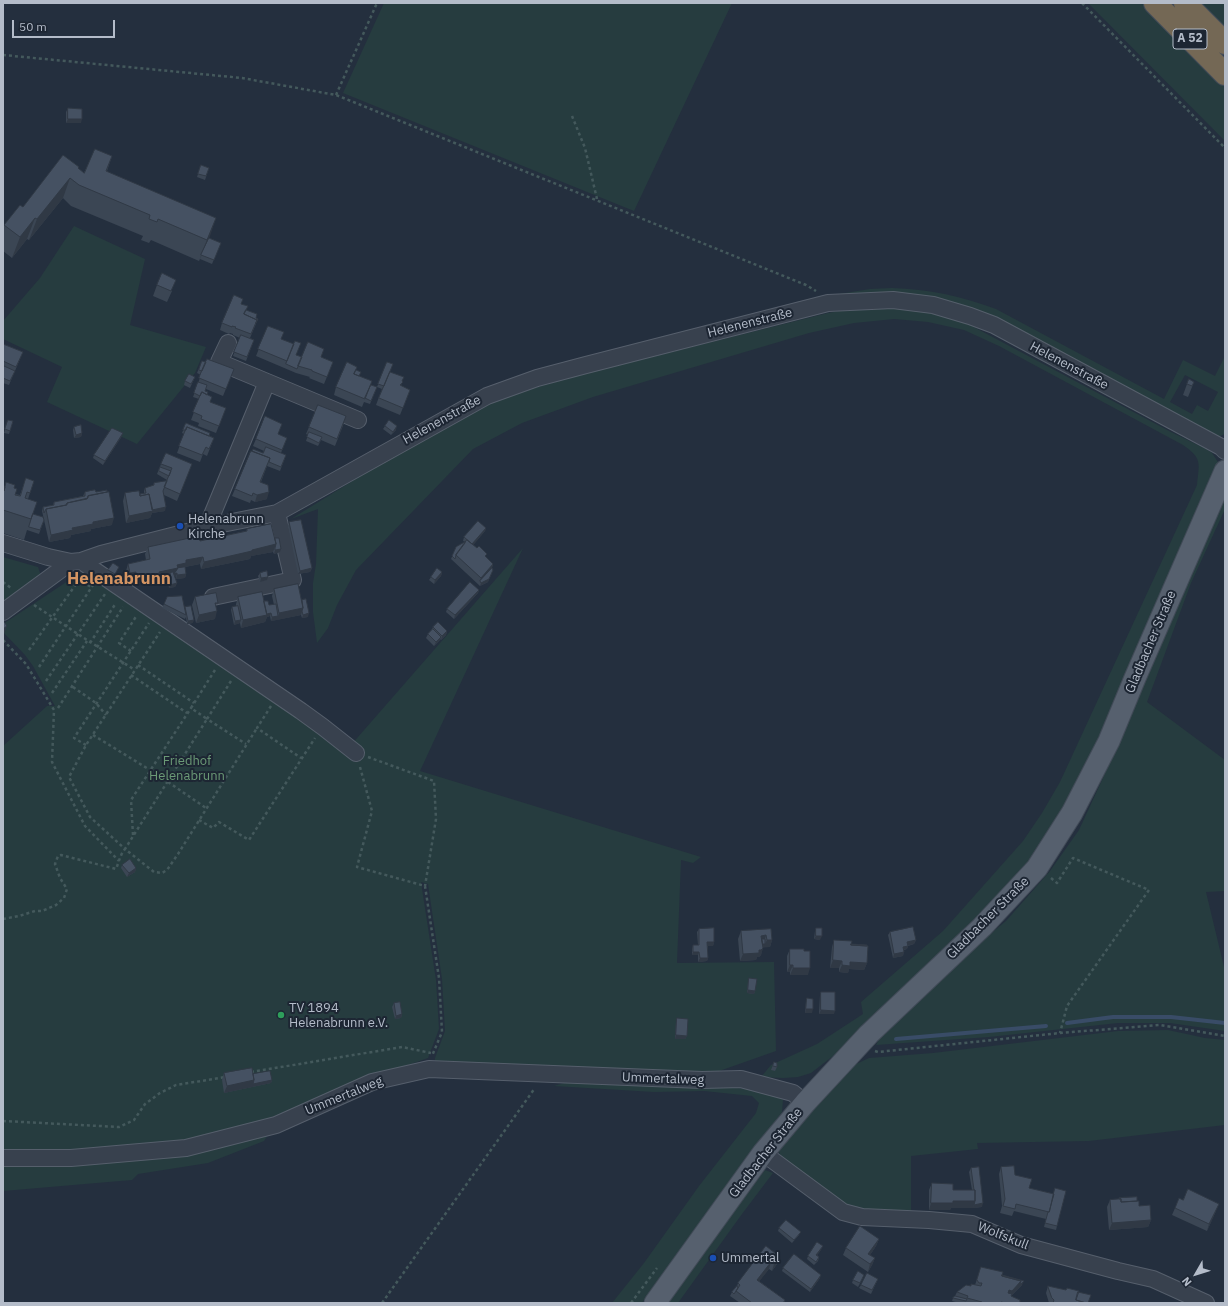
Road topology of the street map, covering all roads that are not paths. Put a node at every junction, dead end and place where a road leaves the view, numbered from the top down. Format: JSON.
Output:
{"nodes":[{"id":1,"x":1155,"y":3,"type":"edge"},
{"id":2,"x":1185,"y":3,"type":"edge"},
{"id":3,"x":1225,"y":44,"type":"edge"},
{"id":4,"x":1225,"y":74,"type":"edge"},
{"id":5,"x":228,"y":343,"type":"dead end"},
{"id":6,"x":267,"y":382,"type":"junction"},
{"id":7,"x":358,"y":420,"type":"dead end"},
{"id":8,"x":1225,"y":451,"type":"edge"},
{"id":9,"x":1225,"y":471,"type":"edge"},
{"id":10,"x":277,"y":513,"type":"junction"},
{"id":11,"x":207,"y":527,"type":"junction"},
{"id":12,"x":3,"y":543,"type":"edge"},
{"id":13,"x":76,"y":561,"type":"junction"},
{"id":14,"x":214,"y":597,"type":"edge"},
{"id":15,"x":3,"y":612,"type":"edge"},
{"id":16,"x":356,"y":753,"type":"road end"},
{"id":17,"x":805,"y":1102,"type":"junction"},
{"id":18,"x":763,"y":1153,"type":"junction"},
{"id":19,"x":3,"y":1158,"type":"edge"},
{"id":20,"x":655,"y":1303,"type":"edge"},
{"id":21,"x":1206,"y":1303,"type":"edge"}],
"edges":[{"from":1,"to":4,"type":"highway","number":"A 52"},
{"from":2,"to":3,"type":"highway","number":"A 52"},
{"from":5,"to":6,"type":"street"},
{"from":6,"to":7,"type":"street"},
{"from":6,"to":11,"type":"street"},
{"from":8,"to":10,"type":"street","name":"Helenenstraße"},
{"from":9,"to":17,"type":"main road","name":"Gladbacher Straße"},
{"from":10,"to":11,"type":"street","name":"Helenenstraße"},
{"from":10,"to":14,"type":"street"},
{"from":11,"to":13,"type":"street","name":"Helenenstraße"},
{"from":12,"to":13,"type":"street"},
{"from":13,"to":15,"type":"street","name":"Helenenstraße"},
{"from":13,"to":16,"type":"street"},
{"from":17,"to":18,"type":"main road","name":"Gladbacher Straße"},
{"from":17,"to":19,"type":"street","name":"Ummertalweg"},
{"from":18,"to":20,"type":"main road","name":"Gladbacher Straße"},
{"from":18,"to":21,"type":"street","name":"Wolfskull"}]}
